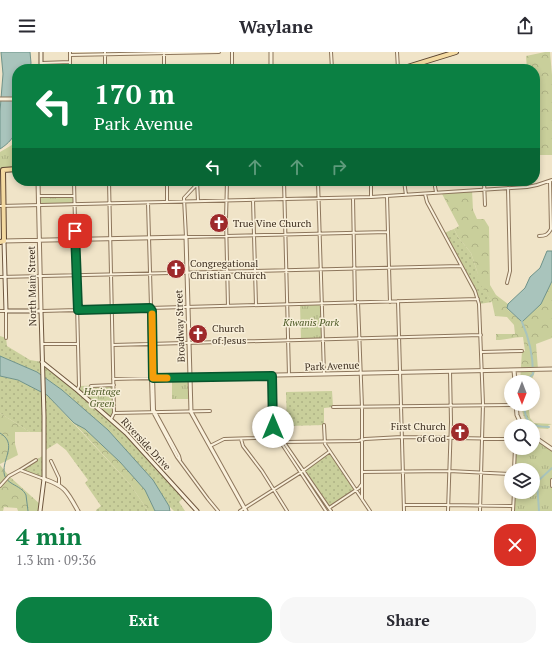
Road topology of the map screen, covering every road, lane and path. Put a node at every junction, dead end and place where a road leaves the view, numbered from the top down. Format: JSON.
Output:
{"nodes":[{"id":1,"x":41,"y":52,"type":"edge"},
{"id":2,"x":219,"y":52,"type":"edge"},
{"id":3,"x":232,"y":52,"type":"edge"},
{"id":4,"x":271,"y":52,"type":"edge"},
{"id":5,"x":332,"y":52,"type":"edge"},
{"id":6,"x":397,"y":52,"type":"edge"},
{"id":7,"x":456,"y":52,"type":"edge"},
{"id":8,"x":105,"y":53,"type":"edge"},
{"id":9,"x":164,"y":53,"type":"edge"},
{"id":10,"x":451,"y":53,"type":"edge"},
{"id":11,"x":70,"y":54,"type":"edge"},
{"id":12,"x":70,"y":62,"type":"joint"},
{"id":13,"x":42,"y":63,"type":"joint"},
{"id":14,"x":105,"y":64,"type":"edge"},
{"id":15,"x":164,"y":64,"type":"edge"},
{"id":16,"x":232,"y":64,"type":"edge"},
{"id":17,"x":271,"y":64,"type":"edge"},
{"id":18,"x":332,"y":64,"type":"edge"},
{"id":19,"x":398,"y":64,"type":"edge"},
{"id":20,"x":415,"y":64,"type":"edge"},
{"id":21,"x":0,"y":99,"type":"edge"},
{"id":22,"x":12,"y":99,"type":"edge"},
{"id":23,"x":12,"y":169,"type":"edge"},
{"id":24,"x":1,"y":170,"type":"edge"},
{"id":25,"x":551,"y":180,"type":"edge"},
{"id":26,"x":540,"y":184,"type":"edge"},
{"id":27,"x":38,"y":186,"type":"edge"},
{"id":28,"x":74,"y":186,"type":"edge"},
{"id":29,"x":109,"y":186,"type":"edge"},
{"id":30,"x":166,"y":186,"type":"edge"},
{"id":31,"x":194,"y":186,"type":"edge"},
{"id":32,"x":197,"y":186,"type":"edge"},
{"id":33,"x":227,"y":186,"type":"edge"},
{"id":34,"x":284,"y":186,"type":"edge"},
{"id":35,"x":318,"y":186,"type":"edge"},
{"id":36,"x":371,"y":186,"type":"edge"},
{"id":37,"x":405,"y":186,"type":"edge"},
{"id":38,"x":435,"y":186,"type":"edge"},
{"id":39,"x":527,"y":186,"type":"edge"},
{"id":40,"x":508,"y":188,"type":"junction"},
{"id":41,"x":484,"y":189,"type":"junction"},
{"id":42,"x":436,"y":192,"type":"junction"},
{"id":43,"x":425,"y":193,"type":"junction"},
{"id":44,"x":406,"y":195,"type":"junction"},
{"id":45,"x":38,"y":196,"type":"junction"},
{"id":46,"x":74,"y":196,"type":"junction"},
{"id":47,"x":387,"y":196,"type":"junction"},
{"id":48,"x":371,"y":197,"type":"junction"},
{"id":49,"x":353,"y":198,"type":"junction"},
{"id":50,"x":284,"y":199,"type":"junction"},
{"id":51,"x":318,"y":199,"type":"junction"},
{"id":52,"x":227,"y":200,"type":"junction"},
{"id":53,"x":253,"y":200,"type":"junction"},
{"id":54,"x":198,"y":201,"type":"junction"},
{"id":55,"x":167,"y":202,"type":"junction"},
{"id":56,"x":184,"y":202,"type":"junction"},
{"id":57,"x":109,"y":203,"type":"junction"},
{"id":58,"x":148,"y":203,"type":"junction"},
{"id":59,"x":74,"y":204,"type":"junction"},
{"id":60,"x":38,"y":205,"type":"junction"},
{"id":61,"x":485,"y":205,"type":"dead end"},
{"id":62,"x":2,"y":206,"type":"edge"},
{"id":63,"x":552,"y":220,"type":"edge"},
{"id":64,"x":388,"y":232,"type":"junction"},
{"id":65,"x":354,"y":233,"type":"junction"},
{"id":66,"x":285,"y":234,"type":"junction"},
{"id":67,"x":319,"y":234,"type":"junction"},
{"id":68,"x":253,"y":235,"type":"junction"},
{"id":69,"x":226,"y":236,"type":"junction"},
{"id":70,"x":539,"y":236,"type":"dead end"},
{"id":71,"x":186,"y":237,"type":"junction"},
{"id":72,"x":149,"y":238,"type":"junction"},
{"id":73,"x":110,"y":239,"type":"junction"},
{"id":74,"x":39,"y":240,"type":"junction"},
{"id":75,"x":75,"y":240,"type":"junction"},
{"id":76,"x":2,"y":241,"type":"edge"},
{"id":77,"x":461,"y":266,"type":"junction"},
{"id":78,"x":390,"y":267,"type":"junction"},
{"id":79,"x":354,"y":268,"type":"junction"},
{"id":80,"x":320,"y":269,"type":"junction"},
{"id":81,"x":286,"y":270,"type":"junction"},
{"id":82,"x":227,"y":271,"type":"junction"},
{"id":83,"x":255,"y":271,"type":"junction"},
{"id":84,"x":187,"y":272,"type":"junction"},
{"id":85,"x":150,"y":273,"type":"junction"},
{"id":86,"x":111,"y":274,"type":"junction"},
{"id":87,"x":76,"y":275,"type":"junction"},
{"id":88,"x":40,"y":276,"type":"junction"},
{"id":89,"x":0,"y":277,"type":"edge"},
{"id":90,"x":5,"y":277,"type":"junction"},
{"id":91,"x":507,"y":283,"type":"dead end"},
{"id":92,"x":478,"y":299,"type":"junction"},
{"id":93,"x":398,"y":301,"type":"junction"},
{"id":94,"x":357,"y":302,"type":"junction"},
{"id":95,"x":390,"y":302,"type":"junction"},
{"id":96,"x":321,"y":303,"type":"junction"},
{"id":97,"x":288,"y":304,"type":"junction"},
{"id":98,"x":256,"y":305,"type":"junction"},
{"id":99,"x":228,"y":306,"type":"junction"},
{"id":100,"x":188,"y":307,"type":"junction"},
{"id":101,"x":150,"y":308,"type":"junction"},
{"id":102,"x":112,"y":309,"type":"junction"},
{"id":103,"x":78,"y":310,"type":"junction"},
{"id":104,"x":0,"y":311,"type":"edge"},
{"id":105,"x":6,"y":311,"type":"junction"},
{"id":106,"x":41,"y":311,"type":"junction"},
{"id":107,"x":481,"y":335,"type":"junction"},
{"id":108,"x":399,"y":337,"type":"junction"},
{"id":109,"x":6,"y":338,"type":"dead end"},
{"id":110,"x":359,"y":338,"type":"junction"},
{"id":111,"x":323,"y":339,"type":"junction"},
{"id":112,"x":288,"y":340,"type":"junction"},
{"id":113,"x":189,"y":343,"type":"junction"},
{"id":114,"x":42,"y":344,"type":"junction"},
{"id":115,"x":78,"y":344,"type":"junction"},
{"id":116,"x":151,"y":344,"type":"junction"},
{"id":117,"x":113,"y":345,"type":"junction"},
{"id":118,"x":522,"y":351,"type":"dead end"},
{"id":119,"x":482,"y":352,"type":"junction"},
{"id":120,"x":42,"y":362,"type":"junction"},
{"id":121,"x":552,"y":369,"type":"edge"},
{"id":122,"x":483,"y":370,"type":"junction"},
{"id":123,"x":514,"y":370,"type":"junction"},
{"id":124,"x":450,"y":371,"type":"junction"},
{"id":125,"x":400,"y":372,"type":"junction"},
{"id":126,"x":361,"y":373,"type":"junction"},
{"id":127,"x":324,"y":374,"type":"junction"},
{"id":128,"x":290,"y":375,"type":"junction"},
{"id":129,"x":514,"y":375,"type":"edge"},
{"id":130,"x":272,"y":376,"type":"junction"},
{"id":131,"x":190,"y":377,"type":"junction"},
{"id":132,"x":152,"y":378,"type":"junction"},
{"id":133,"x":113,"y":379,"type":"junction"},
{"id":134,"x":114,"y":385,"type":"junction"},
{"id":135,"x":91,"y":386,"type":"dead end"},
{"id":136,"x":77,"y":390,"type":"junction"},
{"id":137,"x":483,"y":404,"type":"junction"},
{"id":138,"x":504,"y":404,"type":"edge"},
{"id":139,"x":451,"y":405,"type":"junction"},
{"id":140,"x":333,"y":407,"type":"dead end"},
{"id":141,"x":362,"y":407,"type":"junction"},
{"id":142,"x":401,"y":407,"type":"junction"},
{"id":143,"x":210,"y":411,"type":"dead end"},
{"id":144,"x":191,"y":412,"type":"junction"},
{"id":145,"x":114,"y":413,"type":"junction"},
{"id":146,"x":155,"y":413,"type":"junction"},
{"id":147,"x":111,"y":419,"type":"junction"},
{"id":148,"x":324,"y":425,"type":"dead end"},
{"id":149,"x":273,"y":427,"type":"junction"},
{"id":150,"x":402,"y":437,"type":"junction"},
{"id":151,"x":451,"y":438,"type":"junction"},
{"id":152,"x":483,"y":438,"type":"junction"},
{"id":153,"x":241,"y":439,"type":"junction"},
{"id":154,"x":504,"y":439,"type":"edge"},
{"id":155,"x":361,"y":440,"type":"junction"},
{"id":156,"x":324,"y":441,"type":"junction"},
{"id":157,"x":540,"y":441,"type":"edge"},
{"id":158,"x":284,"y":442,"type":"junction"},
{"id":159,"x":281,"y":444,"type":"junction"},
{"id":160,"x":210,"y":446,"type":"junction"},
{"id":161,"x":552,"y":449,"type":"edge"},
{"id":162,"x":329,"y":452,"type":"junction"},
{"id":163,"x":36,"y":460,"type":"dead end"},
{"id":164,"x":51,"y":461,"type":"dead end"},
{"id":165,"x":20,"y":470,"type":"junction"},
{"id":166,"x":449,"y":471,"type":"junction"},
{"id":167,"x":302,"y":472,"type":"junction"},
{"id":168,"x":362,"y":472,"type":"junction"},
{"id":169,"x":403,"y":472,"type":"junction"},
{"id":170,"x":481,"y":472,"type":"junction"},
{"id":171,"x":504,"y":474,"type":"edge"},
{"id":172,"x":44,"y":479,"type":"junction"},
{"id":173,"x":552,"y":480,"type":"edge"},
{"id":174,"x":59,"y":484,"type":"junction"},
{"id":175,"x":362,"y":484,"type":"junction"},
{"id":176,"x":0,"y":486,"type":"edge"},
{"id":177,"x":552,"y":486,"type":"edge"},
{"id":178,"x":273,"y":490,"type":"junction"},
{"id":179,"x":355,"y":490,"type":"junction"},
{"id":180,"x":362,"y":499,"type":"junction"},
{"id":181,"x":514,"y":499,"type":"edge"},
{"id":182,"x":448,"y":504,"type":"junction"},
{"id":183,"x":404,"y":505,"type":"junction"},
{"id":184,"x":480,"y":506,"type":"junction"},
{"id":185,"x":513,"y":506,"type":"junction"},
{"id":186,"x":328,"y":508,"type":"junction"},
{"id":187,"x":245,"y":510,"type":"edge"},
{"id":188,"x":325,"y":510,"type":"edge"},
{"id":189,"x":40,"y":511,"type":"edge"},
{"id":190,"x":78,"y":511,"type":"edge"},
{"id":191,"x":197,"y":511,"type":"edge"},
{"id":192,"x":218,"y":511,"type":"edge"},
{"id":193,"x":240,"y":511,"type":"edge"},
{"id":194,"x":287,"y":511,"type":"edge"},
{"id":195,"x":331,"y":511,"type":"edge"},
{"id":196,"x":370,"y":511,"type":"edge"},
{"id":197,"x":404,"y":511,"type":"edge"},
{"id":198,"x":448,"y":511,"type":"edge"},
{"id":199,"x":480,"y":511,"type":"edge"},
{"id":200,"x":513,"y":511,"type":"edge"}],
"edges":[{"from":1,"to":13,"type":"street"},
{"from":2,"to":9,"type":"street"},
{"from":3,"to":16,"type":"street"},
{"from":4,"to":17,"type":"street"},
{"from":5,"to":18,"type":"street"},
{"from":6,"to":19,"type":"street"},
{"from":7,"to":10,"type":"main road"},
{"from":8,"to":9,"type":"street"},
{"from":8,"to":11,"type":"street"},
{"from":8,"to":14,"type":"street"},
{"from":9,"to":15,"type":"street"},
{"from":10,"to":20,"type":"main road"},
{"from":11,"to":12,"type":"street"},
{"from":12,"to":13,"type":"street"},
{"from":21,"to":22,"type":"street"},
{"from":23,"to":24,"type":"main road"},
{"from":24,"to":62,"type":"main road"},
{"from":25,"to":26,"type":"street"},
{"from":25,"to":63,"type":"street"},
{"from":27,"to":45,"type":"street","name":"North Main Street"},
{"from":28,"to":46,"type":"street"},
{"from":29,"to":57,"type":"street"},
{"from":30,"to":55,"type":"street"},
{"from":31,"to":56,"type":"street"},
{"from":32,"to":54,"type":"street"},
{"from":33,"to":52,"type":"street"},
{"from":34,"to":50,"type":"street"},
{"from":35,"to":51,"type":"street"},
{"from":36,"to":48,"type":"street"},
{"from":37,"to":44,"type":"street"},
{"from":38,"to":42,"type":"street"},
{"from":39,"to":40,"type":"street"},
{"from":40,"to":41,"type":"street"},
{"from":40,"to":91,"type":"street"},
{"from":41,"to":42,"type":"street"},
{"from":41,"to":61,"type":"street"},
{"from":42,"to":43,"type":"street"},
{"from":43,"to":44,"type":"street"},
{"from":43,"to":77,"type":"street"},
{"from":44,"to":47,"type":"street"},
{"from":45,"to":46,"type":"street"},
{"from":45,"to":60,"type":"street","name":"North Main Street"},
{"from":46,"to":59,"type":"street"},
{"from":47,"to":48,"type":"street"},
{"from":47,"to":64,"type":"street"},
{"from":48,"to":49,"type":"street"},
{"from":49,"to":51,"type":"street"},
{"from":49,"to":65,"type":"street"},
{"from":50,"to":51,"type":"street"},
{"from":50,"to":53,"type":"street"},
{"from":50,"to":66,"type":"street"},
{"from":51,"to":67,"type":"street"},
{"from":52,"to":53,"type":"street"},
{"from":52,"to":54,"type":"street"},
{"from":52,"to":69,"type":"street"},
{"from":53,"to":68,"type":"street"},
{"from":54,"to":56,"type":"street"},
{"from":55,"to":56,"type":"street"},
{"from":55,"to":58,"type":"street"},
{"from":56,"to":71,"type":"street","name":"Broadway Street"},
{"from":57,"to":58,"type":"street"},
{"from":57,"to":59,"type":"street"},
{"from":57,"to":73,"type":"street"},
{"from":58,"to":72,"type":"street"},
{"from":59,"to":60,"type":"street"},
{"from":59,"to":75,"type":"street"},
{"from":60,"to":62,"type":"street"},
{"from":60,"to":74,"type":"street","name":"North Main Street"},
{"from":62,"to":76,"type":"main road"},
{"from":63,"to":70,"type":"street"},
{"from":64,"to":65,"type":"street"},
{"from":64,"to":78,"type":"street"},
{"from":65,"to":67,"type":"street"},
{"from":65,"to":79,"type":"street"},
{"from":66,"to":67,"type":"street"},
{"from":66,"to":68,"type":"street"},
{"from":66,"to":81,"type":"street"},
{"from":67,"to":80,"type":"street"},
{"from":68,"to":69,"type":"street"},
{"from":68,"to":83,"type":"street"},
{"from":69,"to":71,"type":"street"},
{"from":69,"to":82,"type":"street"},
{"from":71,"to":72,"type":"street"},
{"from":71,"to":84,"type":"street","name":"Broadway Street"},
{"from":72,"to":73,"type":"street"},
{"from":72,"to":85,"type":"street"},
{"from":73,"to":75,"type":"street"},
{"from":73,"to":86,"type":"street"},
{"from":74,"to":75,"type":"street"},
{"from":74,"to":76,"type":"street"},
{"from":74,"to":88,"type":"street","name":"North Main Street"},
{"from":75,"to":87,"type":"street"},
{"from":76,"to":90,"type":"street"},
{"from":77,"to":78,"type":"street"},
{"from":77,"to":92,"type":"street"},
{"from":78,"to":79,"type":"street"},
{"from":78,"to":95,"type":"street"},
{"from":79,"to":80,"type":"street"},
{"from":79,"to":94,"type":"street"},
{"from":80,"to":81,"type":"street"},
{"from":80,"to":96,"type":"street"},
{"from":81,"to":83,"type":"street"},
{"from":81,"to":97,"type":"street"},
{"from":82,"to":83,"type":"street"},
{"from":82,"to":84,"type":"street"},
{"from":82,"to":99,"type":"street"},
{"from":83,"to":98,"type":"street"},
{"from":84,"to":85,"type":"street"},
{"from":84,"to":100,"type":"street","name":"Broadway Street"},
{"from":85,"to":86,"type":"street"},
{"from":85,"to":101,"type":"street"},
{"from":86,"to":87,"type":"street"},
{"from":86,"to":102,"type":"street"},
{"from":87,"to":88,"type":"street"},
{"from":87,"to":103,"type":"street"},
{"from":88,"to":90,"type":"street"},
{"from":88,"to":106,"type":"street","name":"North Main Street"},
{"from":89,"to":90,"type":"street"},
{"from":90,"to":105,"type":"street"},
{"from":92,"to":93,"type":"street"},
{"from":92,"to":107,"type":"street"},
{"from":93,"to":95,"type":"street"},
{"from":93,"to":108,"type":"street"},
{"from":94,"to":95,"type":"street"},
{"from":94,"to":96,"type":"street"},
{"from":94,"to":110,"type":"street"},
{"from":96,"to":97,"type":"street"},
{"from":96,"to":111,"type":"street"},
{"from":97,"to":98,"type":"street"},
{"from":97,"to":112,"type":"street"},
{"from":98,"to":99,"type":"street"},
{"from":99,"to":100,"type":"street"},
{"from":100,"to":101,"type":"street"},
{"from":100,"to":113,"type":"street","name":"Broadway Street"},
{"from":101,"to":102,"type":"street"},
{"from":101,"to":116,"type":"street"},
{"from":102,"to":103,"type":"street"},
{"from":102,"to":117,"type":"street"},
{"from":103,"to":106,"type":"street"},
{"from":103,"to":115,"type":"street"},
{"from":104,"to":105,"type":"street"},
{"from":105,"to":106,"type":"street"},
{"from":105,"to":109,"type":"street"},
{"from":106,"to":114,"type":"street","name":"North Main Street"},
{"from":107,"to":108,"type":"street"},
{"from":107,"to":119,"type":"street"},
{"from":108,"to":110,"type":"street"},
{"from":108,"to":125,"type":"street"},
{"from":110,"to":111,"type":"street"},
{"from":110,"to":126,"type":"street"},
{"from":111,"to":112,"type":"street"},
{"from":111,"to":127,"type":"street"},
{"from":112,"to":113,"type":"street"},
{"from":112,"to":128,"type":"street"},
{"from":113,"to":116,"type":"street"},
{"from":113,"to":131,"type":"street","name":"Broadway Street"},
{"from":114,"to":115,"type":"street"},
{"from":114,"to":120,"type":"street","name":"North Main Street"},
{"from":115,"to":136,"type":"street"},
{"from":116,"to":117,"type":"street"},
{"from":116,"to":132,"type":"street"},
{"from":117,"to":133,"type":"street"},
{"from":118,"to":119,"type":"street"},
{"from":119,"to":122,"type":"street"},
{"from":120,"to":136,"type":"street","name":"Riverside Drive"},
{"from":120,"to":172,"type":"street","name":"North Main Street"},
{"from":121,"to":123,"type":"street","name":"Park Avenue"},
{"from":122,"to":123,"type":"street","name":"Park Avenue"},
{"from":122,"to":124,"type":"street","name":"Park Avenue"},
{"from":122,"to":137,"type":"street"},
{"from":123,"to":129,"type":"street"},
{"from":124,"to":125,"type":"street","name":"Park Avenue"},
{"from":124,"to":139,"type":"street"},
{"from":125,"to":126,"type":"street","name":"Park Avenue"},
{"from":125,"to":142,"type":"street"},
{"from":126,"to":127,"type":"street","name":"Park Avenue"},
{"from":126,"to":141,"type":"street"},
{"from":127,"to":128,"type":"street","name":"Park Avenue"},
{"from":128,"to":130,"type":"street","name":"Park Avenue"},
{"from":130,"to":131,"type":"street","name":"Park Avenue"},
{"from":130,"to":149,"type":"street"},
{"from":131,"to":132,"type":"street","name":"Park Avenue"},
{"from":131,"to":144,"type":"street","name":"Broadway Street"},
{"from":132,"to":133,"type":"street","name":"Park Avenue"},
{"from":132,"to":146,"type":"street"},
{"from":133,"to":134,"type":"street"},
{"from":134,"to":135,"type":"street"},
{"from":134,"to":145,"type":"street"},
{"from":136,"to":147,"type":"street","name":"Riverside Drive"},
{"from":137,"to":138,"type":"street"},
{"from":137,"to":139,"type":"street"},
{"from":137,"to":152,"type":"street"},
{"from":139,"to":142,"type":"street"},
{"from":139,"to":151,"type":"street"},
{"from":140,"to":141,"type":"street"},
{"from":141,"to":142,"type":"street"},
{"from":141,"to":155,"type":"street"},
{"from":142,"to":150,"type":"street"},
{"from":143,"to":144,"type":"street"},
{"from":144,"to":146,"type":"street"},
{"from":144,"to":160,"type":"street","name":"Broadway Street"},
{"from":145,"to":146,"type":"street"},
{"from":145,"to":147,"type":"street"},
{"from":146,"to":192,"type":"street"},
{"from":147,"to":191,"type":"street","name":"Riverside Drive"},
{"from":148,"to":156,"type":"street"},
{"from":149,"to":153,"type":"street"},
{"from":149,"to":158,"type":"street"},
{"from":149,"to":159,"type":"street"},
{"from":150,"to":151,"type":"street"},
{"from":150,"to":155,"type":"street"},
{"from":150,"to":169,"type":"street"},
{"from":151,"to":152,"type":"street"},
{"from":151,"to":166,"type":"street"},
{"from":152,"to":154,"type":"street"},
{"from":152,"to":170,"type":"street"},
{"from":153,"to":160,"type":"street"},
{"from":153,"to":178,"type":"street"},
{"from":155,"to":156,"type":"street"},
{"from":155,"to":168,"type":"street"},
{"from":156,"to":158,"type":"street"},
{"from":156,"to":162,"type":"street"},
{"from":157,"to":161,"type":"street"},
{"from":158,"to":159,"type":"street"},
{"from":158,"to":167,"type":"street"},
{"from":159,"to":167,"type":"street"},
{"from":160,"to":187,"type":"street","name":"Broadway Street"},
{"from":162,"to":167,"type":"street"},
{"from":162,"to":179,"type":"street"},
{"from":163,"to":165,"type":"street"},
{"from":164,"to":174,"type":"street"},
{"from":165,"to":172,"type":"street"},
{"from":165,"to":176,"type":"street"},
{"from":166,"to":169,"type":"street"},
{"from":166,"to":170,"type":"street"},
{"from":166,"to":182,"type":"street"},
{"from":167,"to":178,"type":"street"},
{"from":167,"to":186,"type":"street"},
{"from":167,"to":188,"type":"street"},
{"from":168,"to":169,"type":"street"},
{"from":168,"to":175,"type":"street"},
{"from":169,"to":183,"type":"street"},
{"from":170,"to":171,"type":"street"},
{"from":170,"to":184,"type":"street"},
{"from":172,"to":174,"type":"street"},
{"from":172,"to":189,"type":"street","name":"North Main Street"},
{"from":173,"to":177,"type":"street"},
{"from":174,"to":190,"type":"street"},
{"from":175,"to":179,"type":"street"},
{"from":175,"to":180,"type":"street"},
{"from":178,"to":187,"type":"street"},
{"from":178,"to":194,"type":"street"},
{"from":179,"to":180,"type":"street"},
{"from":179,"to":186,"type":"street"},
{"from":180,"to":196,"type":"street"},
{"from":181,"to":185,"type":"street"},
{"from":182,"to":183,"type":"street"},
{"from":182,"to":184,"type":"street"},
{"from":182,"to":198,"type":"street"},
{"from":183,"to":197,"type":"street"},
{"from":184,"to":185,"type":"street"},
{"from":184,"to":199,"type":"street"},
{"from":185,"to":200,"type":"street"},
{"from":186,"to":188,"type":"street"},
{"from":186,"to":195,"type":"street"},
{"from":187,"to":193,"type":"street"}]}
